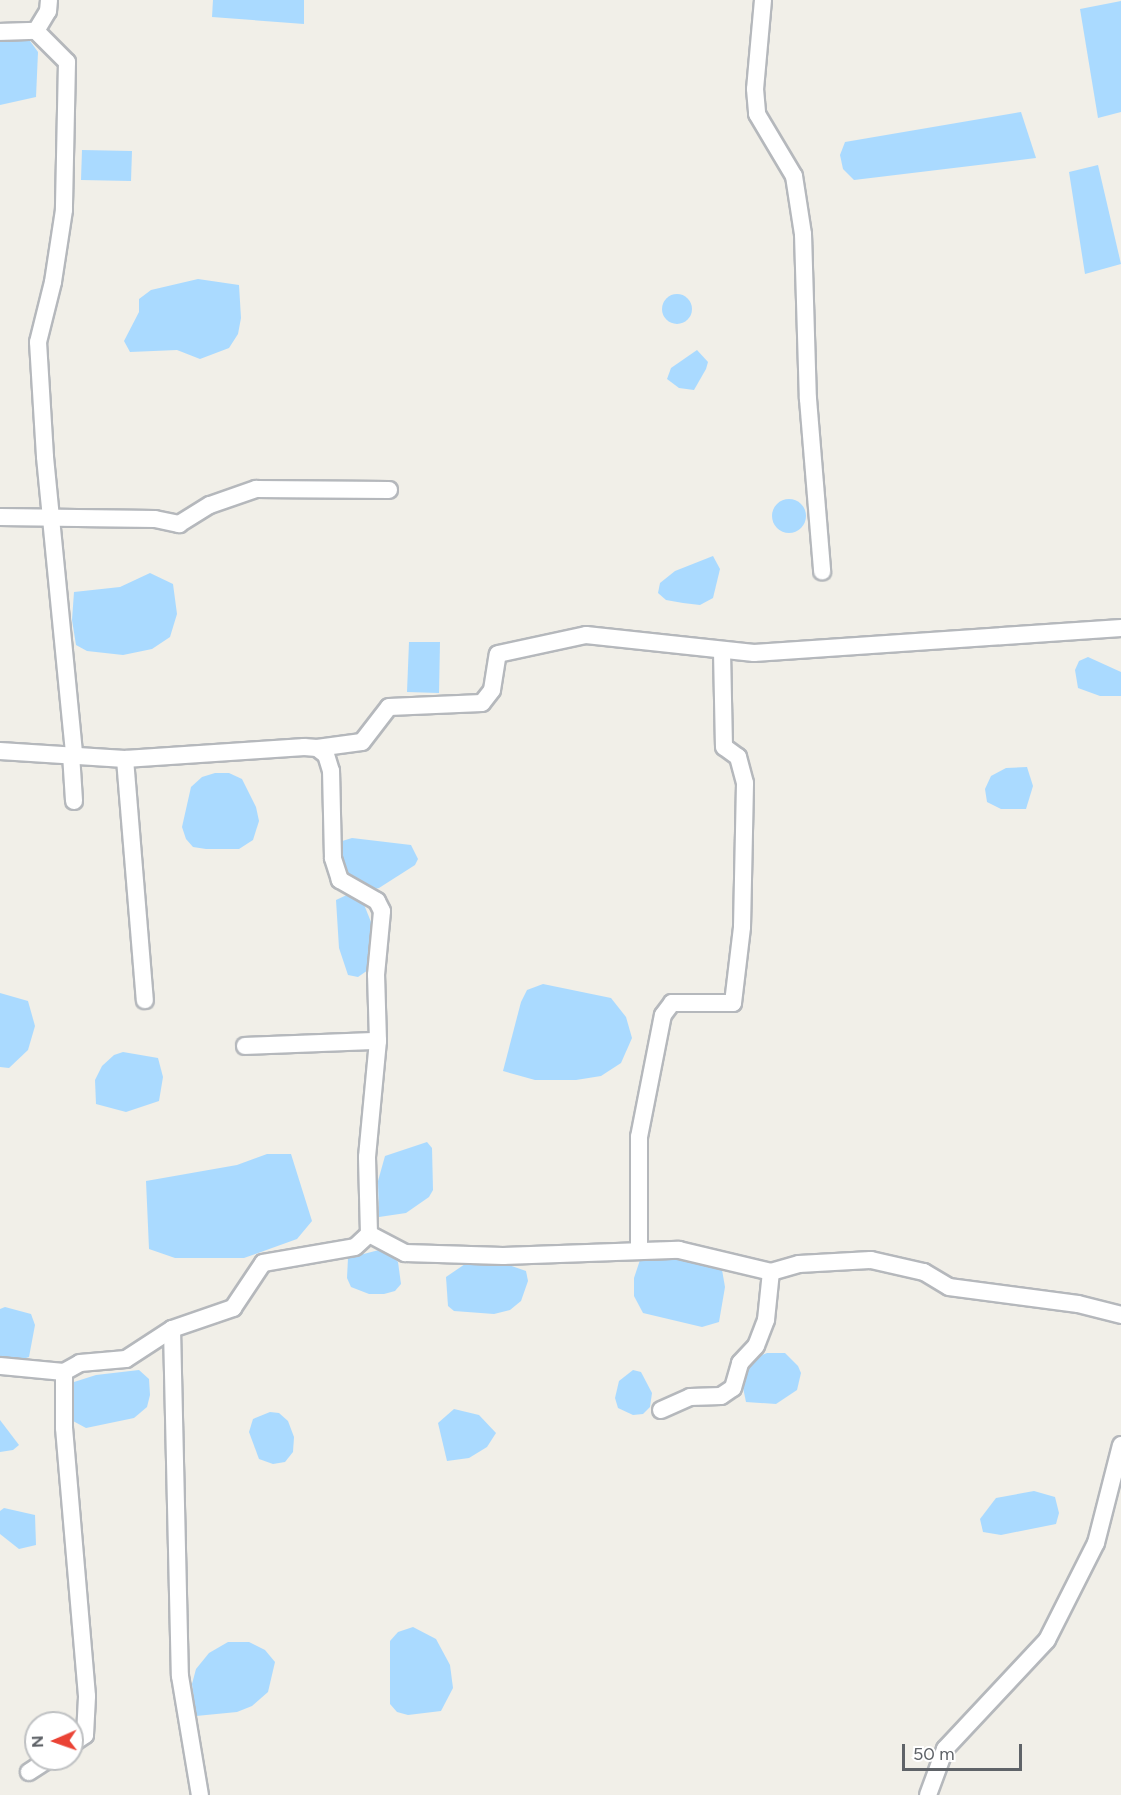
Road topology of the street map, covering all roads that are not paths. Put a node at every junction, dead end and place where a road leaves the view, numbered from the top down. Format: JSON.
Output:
{"nodes":[{"id":1,"x":49,"y":0,"type":"edge"},
{"id":2,"x":763,"y":0,"type":"edge"},
{"id":3,"x":36,"y":31,"type":"junction"},
{"id":4,"x":0,"y":32,"type":"edge"},
{"id":5,"x":389,"y":490,"type":"dead end"},
{"id":6,"x":0,"y":518,"type":"edge"},
{"id":7,"x":53,"y":518,"type":"junction"},
{"id":8,"x":822,"y":571,"type":"dead end"},
{"id":9,"x":1121,"y":628,"type":"edge"},
{"id":10,"x":722,"y":651,"type":"junction"},
{"id":11,"x":317,"y":748,"type":"junction"},
{"id":12,"x":0,"y":751,"type":"edge"},
{"id":13,"x":73,"y":754,"type":"junction"},
{"id":14,"x":125,"y":759,"type":"junction"},
{"id":15,"x":74,"y":801,"type":"dead end"},
{"id":16,"x":145,"y":1000,"type":"dead end"},
{"id":17,"x":378,"y":1041,"type":"junction"},
{"id":18,"x":245,"y":1046,"type":"dead end"},
{"id":19,"x":369,"y":1234,"type":"junction"},
{"id":20,"x":639,"y":1250,"type":"junction"},
{"id":21,"x":771,"y":1272,"type":"junction"},
{"id":22,"x":1121,"y":1315,"type":"edge"},
{"id":23,"x":172,"y":1329,"type":"junction"},
{"id":24,"x":0,"y":1366,"type":"edge"},
{"id":25,"x":64,"y":1372,"type":"junction"},
{"id":26,"x":661,"y":1410,"type":"dead end"},
{"id":27,"x":1121,"y":1445,"type":"edge"},
{"id":28,"x":84,"y":1736,"type":"edge"},
{"id":29,"x":200,"y":1795,"type":"edge"},
{"id":30,"x":928,"y":1795,"type":"edge"}],
"edges":[{"from":1,"to":3,"type":"street"},
{"from":2,"to":8,"type":"street"},
{"from":3,"to":4,"type":"street"},
{"from":3,"to":7,"type":"street"},
{"from":5,"to":7,"type":"street"},
{"from":6,"to":7,"type":"street"},
{"from":7,"to":13,"type":"street"},
{"from":9,"to":10,"type":"street"},
{"from":10,"to":11,"type":"street"},
{"from":10,"to":20,"type":"street"},
{"from":11,"to":14,"type":"street"},
{"from":11,"to":17,"type":"street"},
{"from":12,"to":13,"type":"street"},
{"from":13,"to":14,"type":"street"},
{"from":13,"to":15,"type":"street"},
{"from":14,"to":16,"type":"street"},
{"from":17,"to":18,"type":"street"},
{"from":17,"to":19,"type":"street"},
{"from":19,"to":20,"type":"street"},
{"from":19,"to":23,"type":"street"},
{"from":20,"to":21,"type":"street"},
{"from":21,"to":22,"type":"street"},
{"from":21,"to":26,"type":"street"},
{"from":23,"to":25,"type":"street"},
{"from":23,"to":29,"type":"street"},
{"from":24,"to":25,"type":"street"},
{"from":25,"to":28,"type":"street"},
{"from":27,"to":30,"type":"street"}]}
